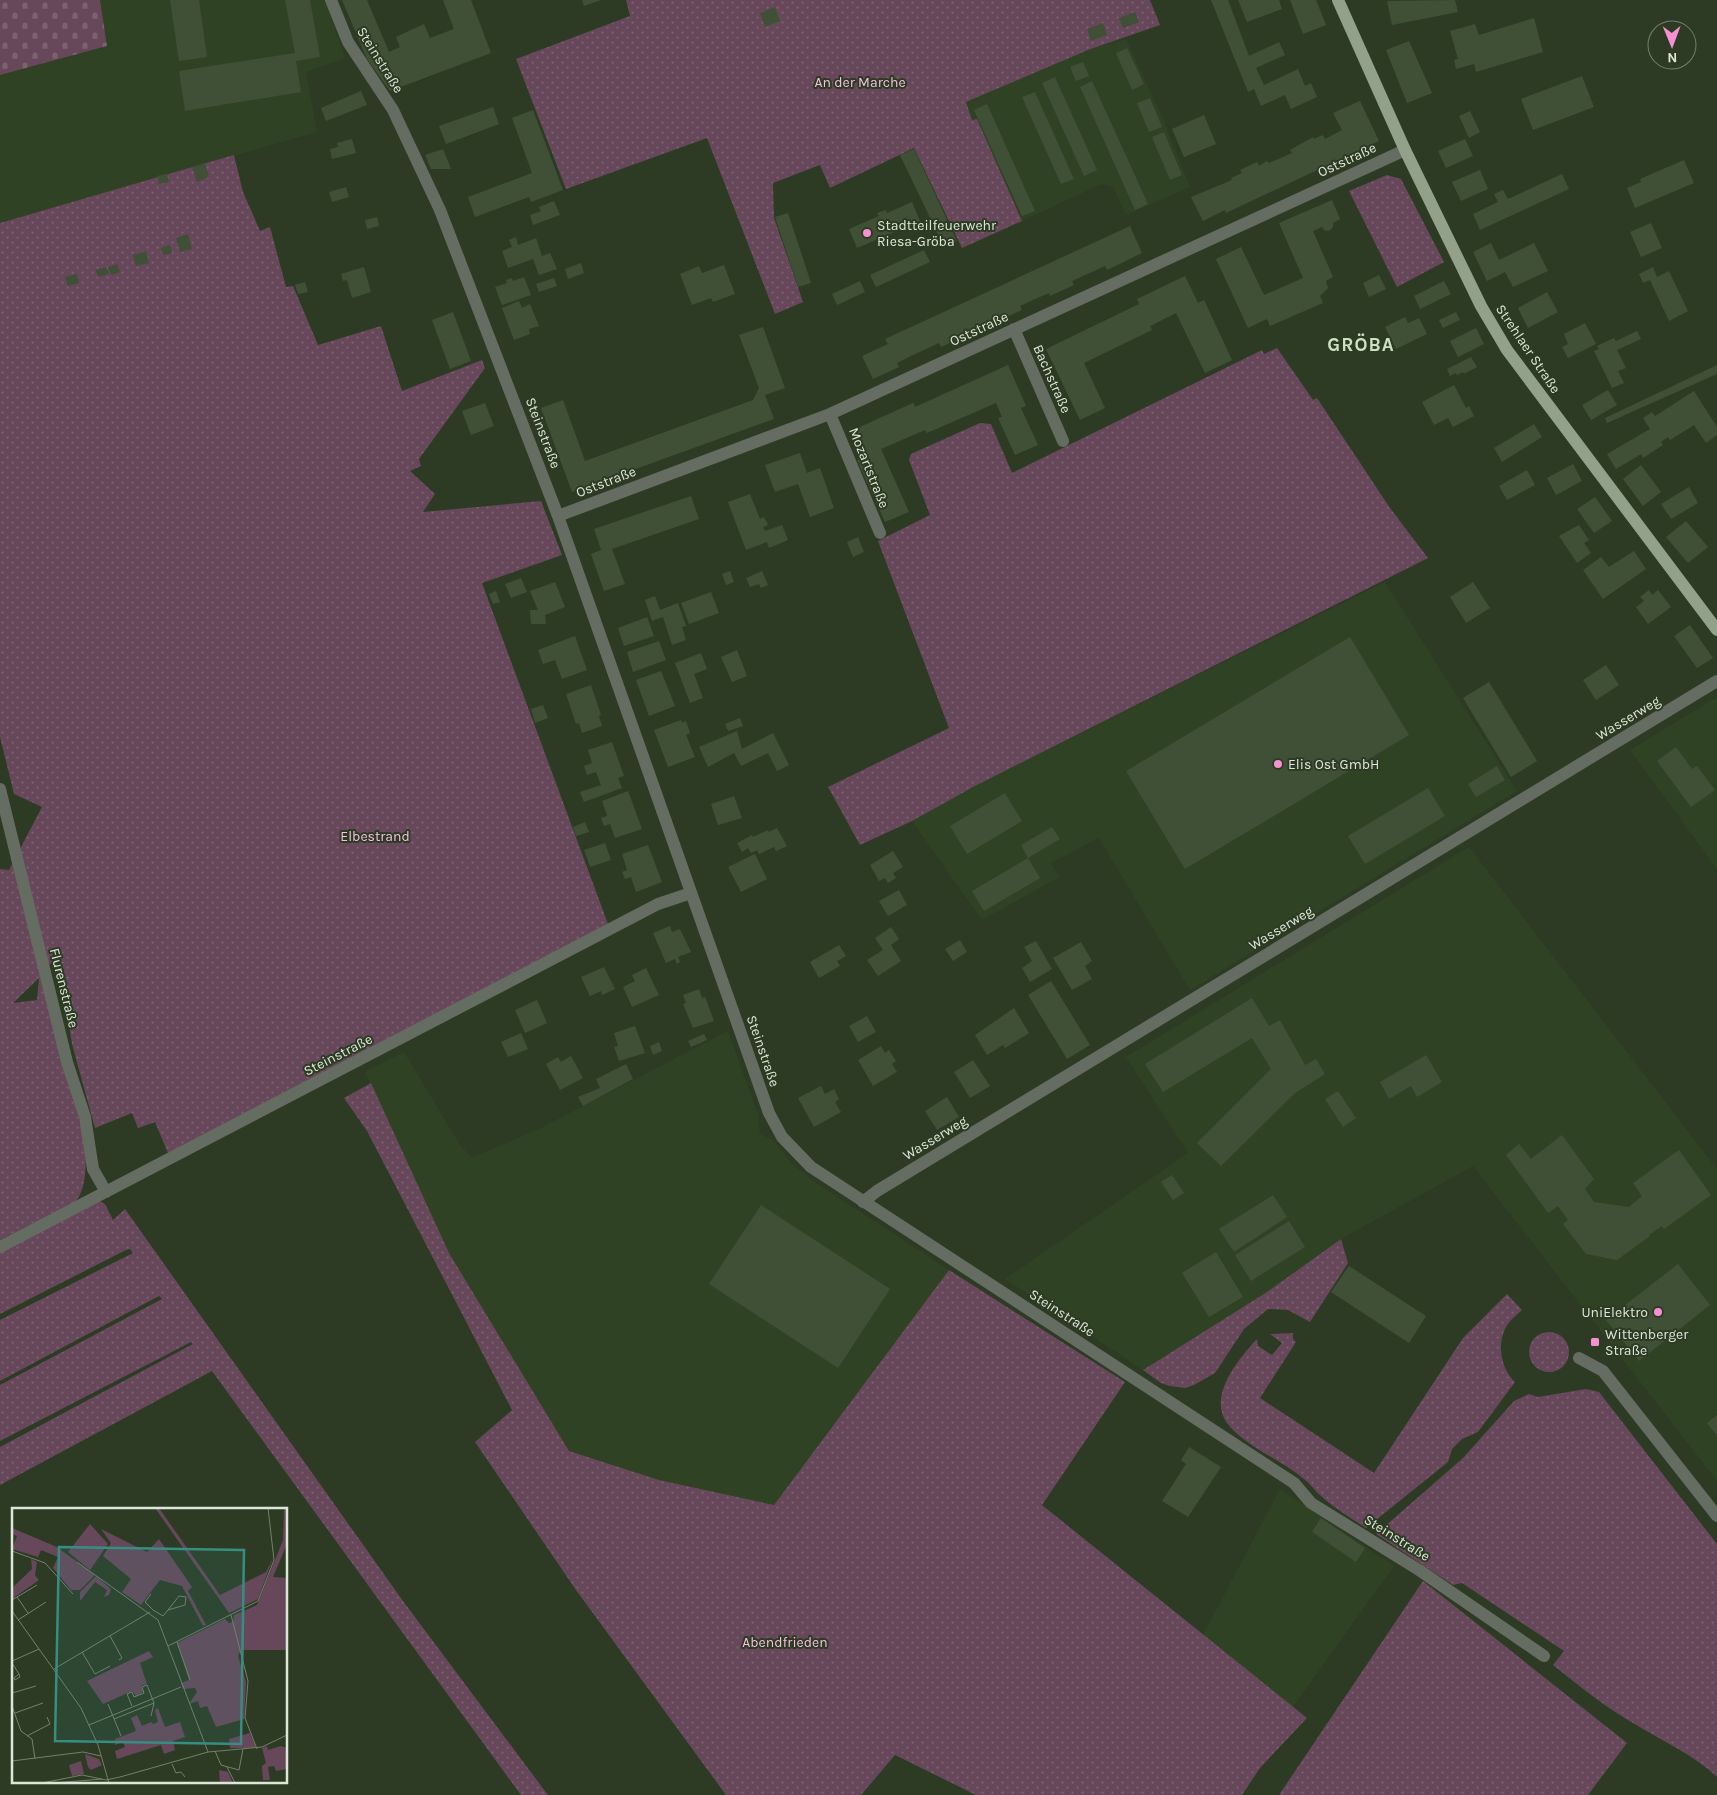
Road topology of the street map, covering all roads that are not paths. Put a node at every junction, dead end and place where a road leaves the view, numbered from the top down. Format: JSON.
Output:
{"nodes":[{"id":1,"x":331,"y":0,"type":"edge"},
{"id":2,"x":1338,"y":0,"type":"edge"},
{"id":3,"x":1405,"y":150,"type":"junction"},
{"id":4,"x":1014,"y":329,"type":"junction"},
{"id":5,"x":830,"y":414,"type":"junction"},
{"id":6,"x":1063,"y":441,"type":"dead end"},
{"id":7,"x":558,"y":516,"type":"junction"},
{"id":8,"x":880,"y":533,"type":"dead end"},
{"id":9,"x":1717,"y":630,"type":"edge"},
{"id":10,"x":1717,"y":681,"type":"edge"},
{"id":11,"x":0,"y":788,"type":"edge"},
{"id":12,"x":691,"y":893,"type":"junction"},
{"id":13,"x":106,"y":1192,"type":"junction"},
{"id":14,"x":862,"y":1202,"type":"junction"},
{"id":15,"x":0,"y":1247,"type":"edge"},
{"id":16,"x":1579,"y":1358,"type":"dead end"},
{"id":17,"x":1717,"y":1516,"type":"edge"},
{"id":18,"x":1544,"y":1656,"type":"dead end"}],
"edges":[{"from":1,"to":7,"type":"street","name":"Steinstraße"},
{"from":2,"to":3,"type":"main road","name":"Strehlaer Straße"},
{"from":3,"to":4,"type":"street","name":"Oststraße"},
{"from":3,"to":9,"type":"main road","name":"Strehlaer Straße"},
{"from":4,"to":5,"type":"street","name":"Oststraße"},
{"from":4,"to":6,"type":"street","name":"Bachstraße"},
{"from":5,"to":7,"type":"street","name":"Oststraße"},
{"from":5,"to":8,"type":"street","name":"Mozartstraße"},
{"from":7,"to":12,"type":"street","name":"Steinstraße"},
{"from":10,"to":14,"type":"street","name":"Wasserweg"},
{"from":11,"to":13,"type":"street","name":"Flurenstraße"},
{"from":12,"to":13,"type":"street","name":"Steinstraße"},
{"from":12,"to":14,"type":"street","name":"Steinstraße"},
{"from":13,"to":15,"type":"street","name":"Steinstraße"},
{"from":14,"to":18,"type":"street","name":"Steinstraße"},
{"from":16,"to":17,"type":"street"}]}
